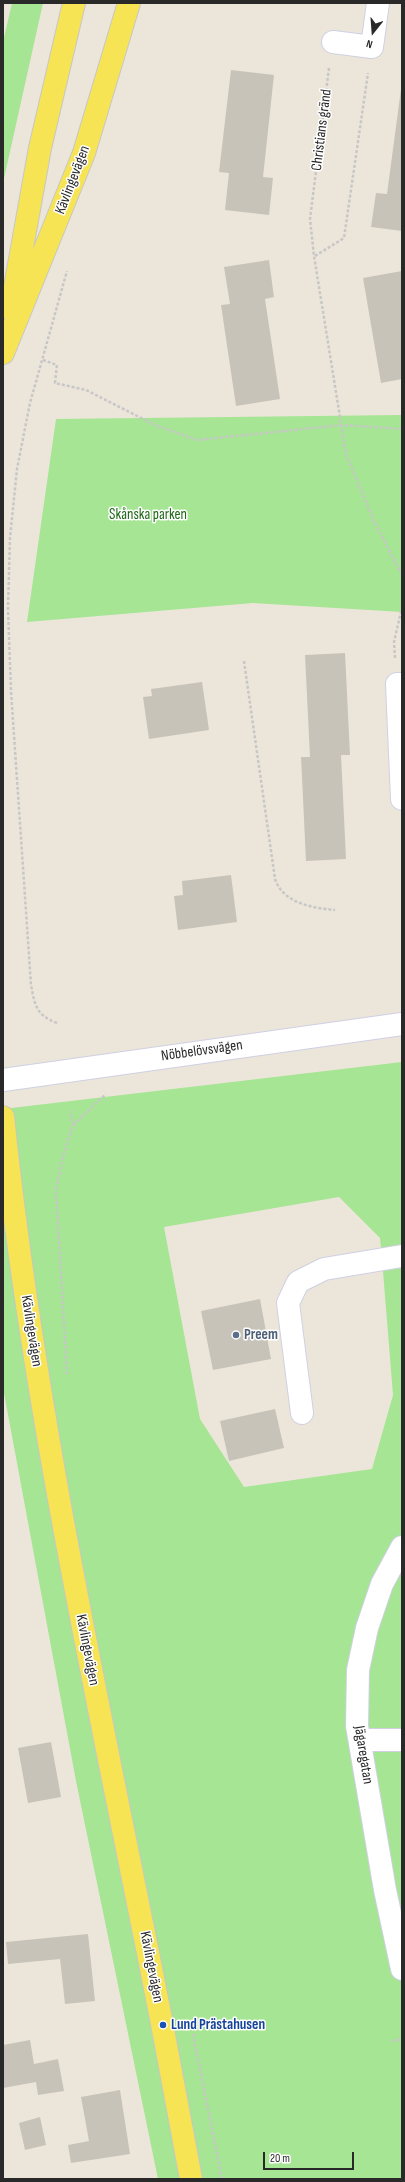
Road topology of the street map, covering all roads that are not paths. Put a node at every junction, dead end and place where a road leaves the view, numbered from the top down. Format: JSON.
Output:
{"nodes":[{"id":1,"x":74,"y":3,"type":"edge"},
{"id":2,"x":129,"y":3,"type":"edge"},
{"id":3,"x":378,"y":3,"type":"edge"},
{"id":4,"x":333,"y":42,"type":"road end"},
{"id":5,"x":3,"y":354,"type":"edge"},
{"id":6,"x":400,"y":684,"type":"edge"},
{"id":7,"x":402,"y":799,"type":"edge"},
{"id":8,"x":402,"y":1024,"type":"edge"},
{"id":9,"x":3,"y":1080,"type":"edge"},
{"id":10,"x":3,"y":1117,"type":"edge"},
{"id":11,"x":402,"y":1256,"type":"edge"},
{"id":12,"x":302,"y":1412,"type":"dead end"},
{"id":13,"x":402,"y":1548,"type":"edge"},
{"id":14,"x":360,"y":1740,"type":"junction"},
{"id":15,"x":402,"y":1740,"type":"edge"},
{"id":16,"x":402,"y":1968,"type":"edge"},
{"id":17,"x":191,"y":2179,"type":"edge"}],
"edges":[{"from":1,"to":5,"type":"main road","name":"Kävlingevägen"},
{"from":2,"to":5,"type":"main road","name":"Kävlingevägen"},
{"from":3,"to":4,"type":"street"},
{"from":6,"to":7,"type":"street"},
{"from":8,"to":9,"type":"street","name":"Nöbbelövsvägen"},
{"from":10,"to":17,"type":"main road","name":"Kävlingevägen"},
{"from":11,"to":12,"type":"street"},
{"from":13,"to":14,"type":"street","name":"Jägaregatan"},
{"from":14,"to":15,"type":"street"},
{"from":14,"to":16,"type":"street","name":"Jägaregatan"}]}
